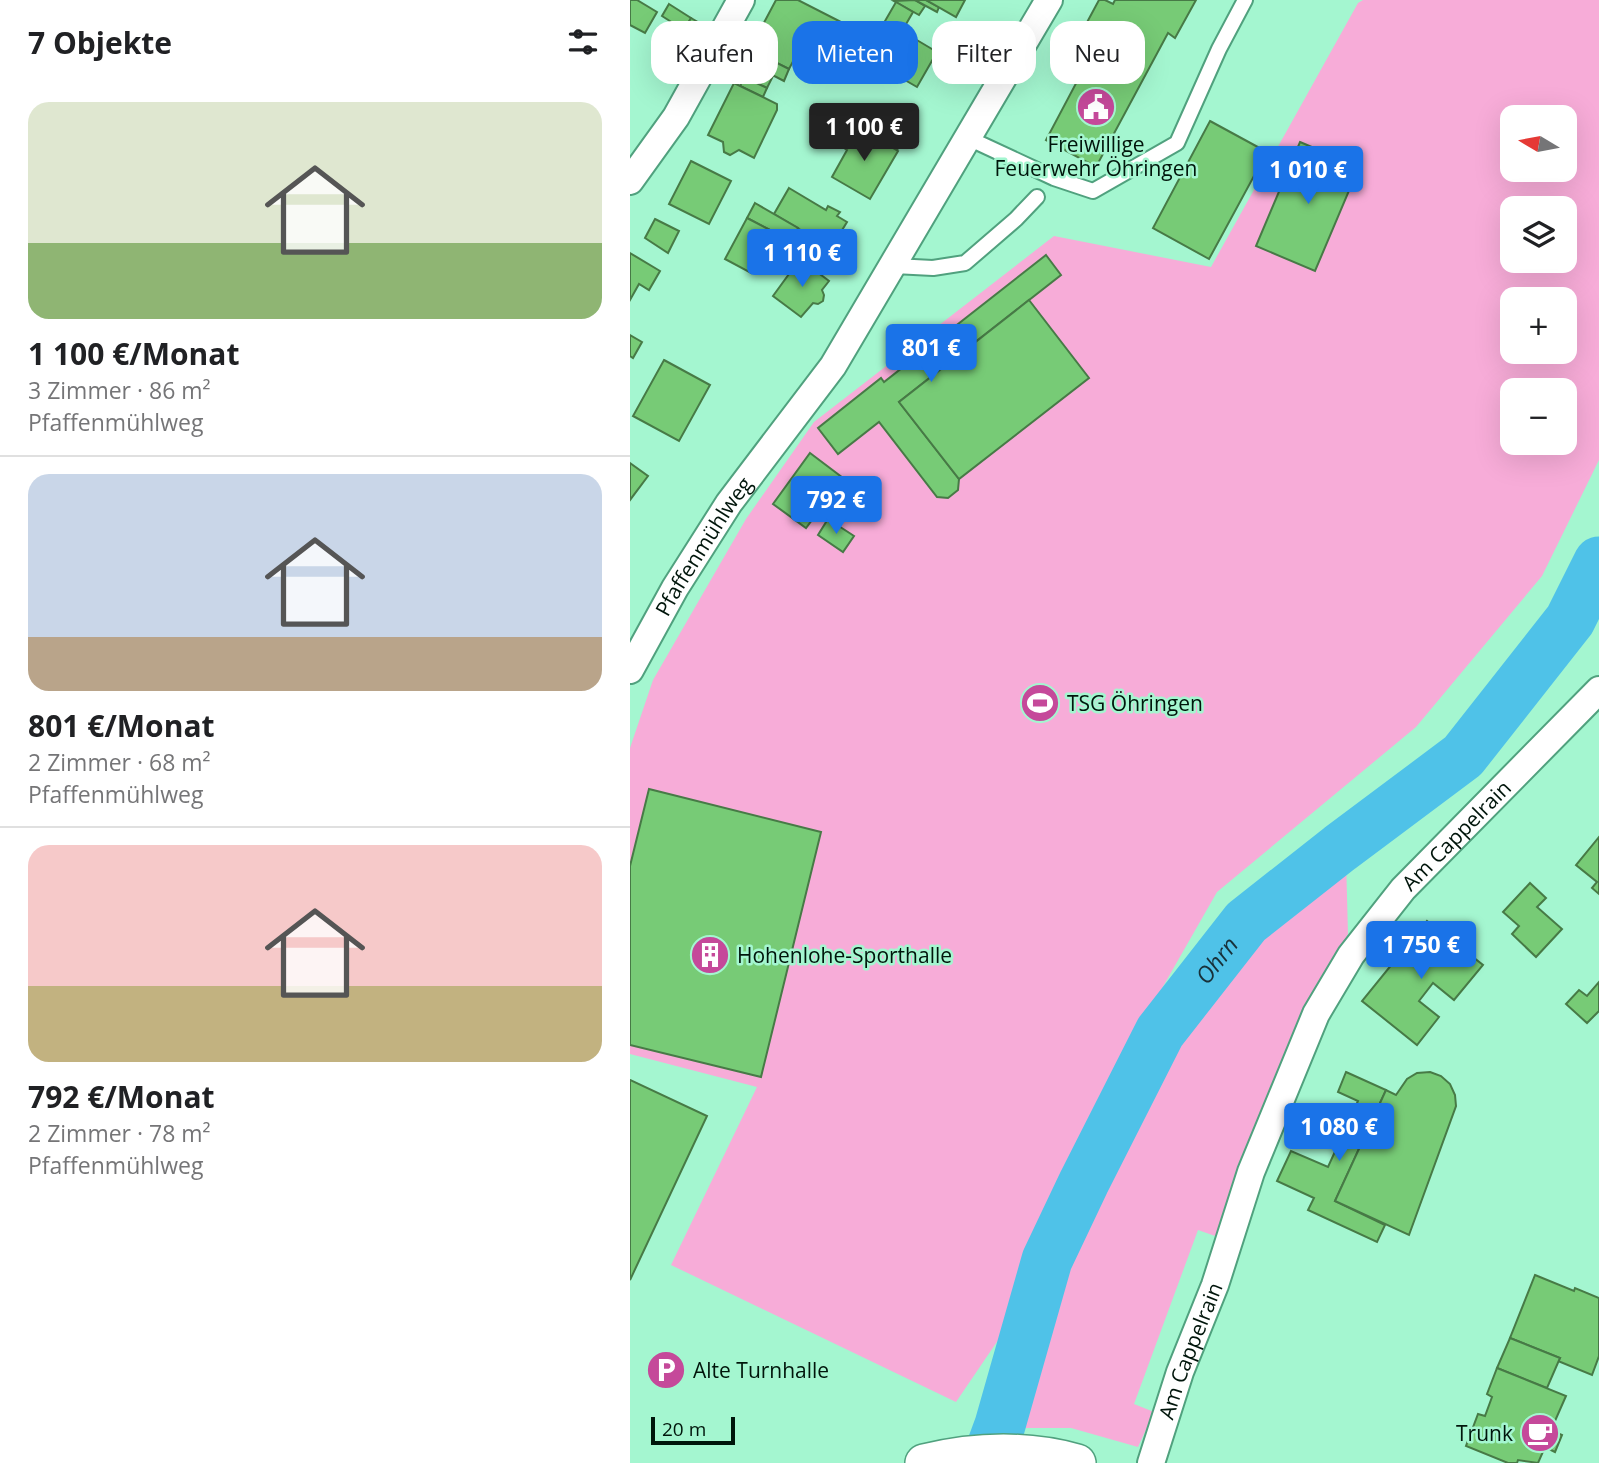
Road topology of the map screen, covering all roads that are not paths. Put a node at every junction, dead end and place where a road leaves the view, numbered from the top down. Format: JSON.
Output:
{"nodes":[{"id":1,"x":741,"y":0,"type":"edge"},
{"id":2,"x":1049,"y":0,"type":"edge"},
{"id":3,"x":1245,"y":0,"type":"edge"},
{"id":4,"x":968,"y":138,"type":"junction"},
{"id":5,"x":630,"y":181,"type":"edge"},
{"id":6,"x":1037,"y":197,"type":"dead end"},
{"id":7,"x":894,"y":266,"type":"junction"},
{"id":8,"x":630,"y":670,"type":"edge"},
{"id":9,"x":1599,"y":690,"type":"edge"},
{"id":10,"x":924,"y":1463,"type":"edge"},
{"id":11,"x":1077,"y":1463,"type":"edge"},
{"id":12,"x":1151,"y":1463,"type":"edge"}],
"edges":[{"from":1,"to":5,"type":"street"},
{"from":2,"to":4,"type":"street","name":"Pfaffenmühlweg"},
{"from":3,"to":4,"type":"lane"},
{"from":4,"to":7,"type":"street","name":"Pfaffenmühlweg"},
{"from":6,"to":7,"type":"lane"},
{"from":7,"to":8,"type":"street","name":"Pfaffenmühlweg"},
{"from":9,"to":12,"type":"street","name":"Am Cappelrain"},
{"from":10,"to":11,"type":"main road"}]}
